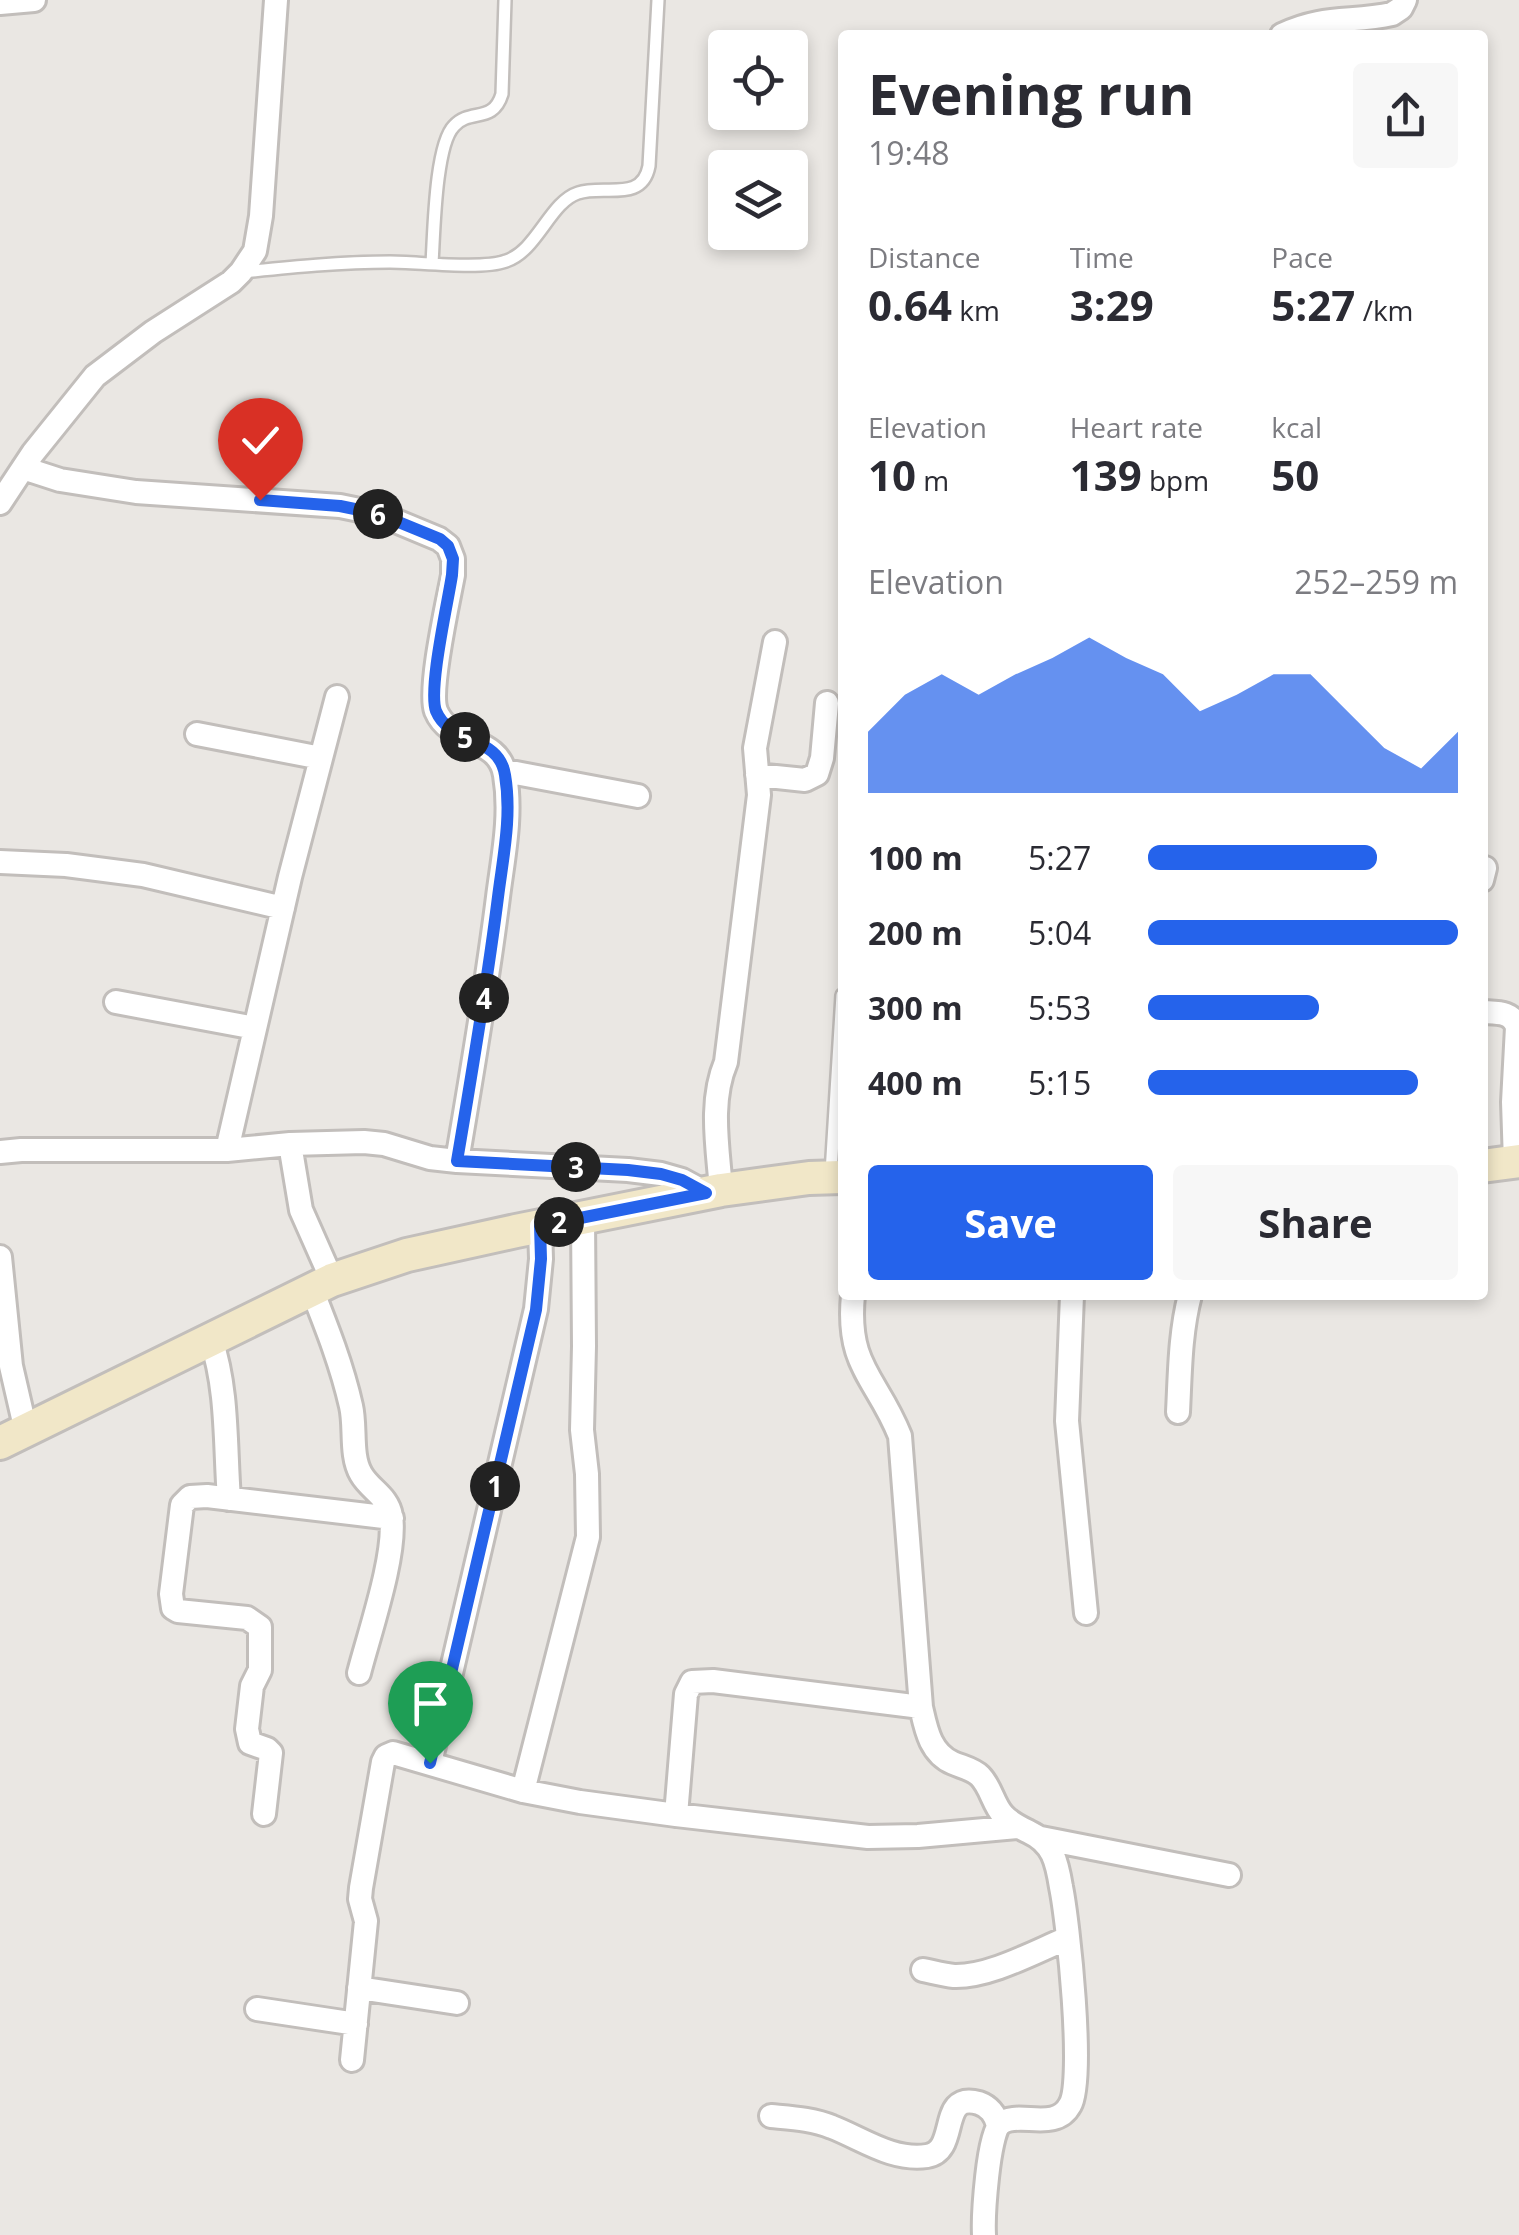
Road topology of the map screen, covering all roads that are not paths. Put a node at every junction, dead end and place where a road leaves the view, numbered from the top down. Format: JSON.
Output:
{"nodes":[{"id":1,"x":34,"y":0,"type":"edge"},
{"id":2,"x":276,"y":0,"type":"edge"},
{"id":3,"x":505,"y":0,"type":"edge"},
{"id":4,"x":658,"y":0,"type":"edge"},
{"id":5,"x":1405,"y":0,"type":"edge"},
{"id":6,"x":0,"y":3,"type":"edge"},
{"id":7,"x":1293,"y":30,"type":"edge"},
{"id":8,"x":432,"y":263,"type":"junction"},
{"id":9,"x":240,"y":272,"type":"junction"},
{"id":10,"x":23,"y":468,"type":"junction"},
{"id":11,"x":0,"y":504,"type":"edge"},
{"id":12,"x":775,"y":642,"type":"dead end"},
{"id":13,"x":337,"y":698,"type":"dead end"},
{"id":14,"x":828,"y":703,"type":"dead end"},
{"id":15,"x":197,"y":734,"type":"dead end"},
{"id":16,"x":833,"y":748,"type":"edge"},
{"id":17,"x":321,"y":758,"type":"junction"},
{"id":18,"x":505,"y":771,"type":"junction"},
{"id":19,"x":757,"y":775,"type":"junction"},
{"id":20,"x":638,"y":796,"type":"dead end"},
{"id":21,"x":0,"y":862,"type":"edge"},
{"id":22,"x":283,"y":908,"type":"junction"},
{"id":23,"x":116,"y":1002,"type":"dead end"},
{"id":24,"x":1488,"y":1013,"type":"edge"},
{"id":25,"x":255,"y":1028,"type":"junction"},
{"id":26,"x":1517,"y":1062,"type":"edge"},
{"id":27,"x":838,"y":1141,"type":"edge"},
{"id":28,"x":290,"y":1144,"type":"junction"},
{"id":29,"x":226,"y":1150,"type":"junction"},
{"id":30,"x":1509,"y":1150,"type":"edge"},
{"id":31,"x":0,"y":1152,"type":"edge"},
{"id":32,"x":457,"y":1161,"type":"junction"},
{"id":33,"x":837,"y":1177,"type":"edge"},
{"id":34,"x":714,"y":1192,"type":"junction"},
{"id":35,"x":584,"y":1217,"type":"junction"},
{"id":36,"x":540,"y":1226,"type":"junction"},
{"id":37,"x":0,"y":1257,"type":"edge"},
{"id":38,"x":322,"y":1285,"type":"junction"},
{"id":39,"x":854,"y":1300,"type":"edge"},
{"id":40,"x":1072,"y":1300,"type":"edge"},
{"id":41,"x":1189,"y":1300,"type":"edge"},
{"id":42,"x":211,"y":1340,"type":"junction"},
{"id":43,"x":1178,"y":1412,"type":"dead end"},
{"id":44,"x":13,"y":1437,"type":"edge"},
{"id":45,"x":229,"y":1499,"type":"junction"},
{"id":46,"x":392,"y":1518,"type":"junction"},
{"id":47,"x":1086,"y":1613,"type":"dead end"},
{"id":48,"x":360,"y":1673,"type":"dead end"},
{"id":49,"x":921,"y":1707,"type":"junction"},
{"id":50,"x":430,"y":1763,"type":"junction"},
{"id":51,"x":523,"y":1792,"type":"junction"},
{"id":52,"x":264,"y":1814,"type":"dead end"},
{"id":53,"x":676,"y":1815,"type":"junction"},
{"id":54,"x":1018,"y":1827,"type":"junction"},
{"id":55,"x":1041,"y":1838,"type":"junction"},
{"id":56,"x":1230,"y":1875,"type":"dead end"},
{"id":57,"x":1068,"y":1938,"type":"junction"},
{"id":58,"x":922,"y":1970,"type":"dead end"},
{"id":59,"x":359,"y":1988,"type":"junction"},
{"id":60,"x":457,"y":2003,"type":"dead end"},
{"id":61,"x":257,"y":2009,"type":"dead end"},
{"id":62,"x":356,"y":2024,"type":"junction"},
{"id":63,"x":352,"y":2060,"type":"dead end"},
{"id":64,"x":771,"y":2116,"type":"dead end"},
{"id":65,"x":998,"y":2125,"type":"junction"},
{"id":66,"x":984,"y":2235,"type":"edge"}],
"edges":[{"from":1,"to":6,"type":"street"},
{"from":2,"to":9,"type":"street"},
{"from":3,"to":8,"type":"lane"},
{"from":4,"to":8,"type":"lane"},
{"from":5,"to":7,"type":"street"},
{"from":8,"to":9,"type":"lane"},
{"from":9,"to":10,"type":"street"},
{"from":10,"to":11,"type":"street"},
{"from":10,"to":18,"type":"street"},
{"from":12,"to":19,"type":"street"},
{"from":13,"to":17,"type":"street"},
{"from":14,"to":16,"type":"street"},
{"from":15,"to":17,"type":"street"},
{"from":16,"to":19,"type":"street"},
{"from":17,"to":22,"type":"street"},
{"from":18,"to":20,"type":"street"},
{"from":18,"to":32,"type":"street"},
{"from":19,"to":34,"type":"street"},
{"from":21,"to":22,"type":"street"},
{"from":22,"to":25,"type":"street"},
{"from":23,"to":25,"type":"street"},
{"from":24,"to":26,"type":"street"},
{"from":25,"to":29,"type":"street"},
{"from":26,"to":30,"type":"street"},
{"from":27,"to":33,"type":"lane"},
{"from":28,"to":29,"type":"street"},
{"from":28,"to":32,"type":"street"},
{"from":28,"to":38,"type":"street"},
{"from":29,"to":31,"type":"street"},
{"from":32,"to":34,"type":"street"},
{"from":33,"to":34,"type":"main road"},
{"from":34,"to":35,"type":"main road"},
{"from":35,"to":36,"type":"main road"},
{"from":35,"to":51,"type":"street"},
{"from":36,"to":38,"type":"main road"},
{"from":36,"to":50,"type":"street"},
{"from":37,"to":44,"type":"street"},
{"from":38,"to":42,"type":"main road"},
{"from":38,"to":46,"type":"street"},
{"from":39,"to":49,"type":"street"},
{"from":40,"to":47,"type":"street"},
{"from":41,"to":43,"type":"street"},
{"from":42,"to":44,"type":"main road"},
{"from":42,"to":45,"type":"street"},
{"from":45,"to":46,"type":"street"},
{"from":45,"to":52,"type":"street"},
{"from":46,"to":48,"type":"street"},
{"from":49,"to":53,"type":"street"},
{"from":49,"to":54,"type":"street"},
{"from":50,"to":51,"type":"street"},
{"from":50,"to":59,"type":"street"},
{"from":51,"to":53,"type":"street"},
{"from":53,"to":54,"type":"street"},
{"from":54,"to":55,"type":"street"},
{"from":55,"to":56,"type":"street"},
{"from":55,"to":57,"type":"street"},
{"from":57,"to":58,"type":"street"},
{"from":57,"to":65,"type":"street"},
{"from":59,"to":60,"type":"street"},
{"from":59,"to":62,"type":"street"},
{"from":61,"to":62,"type":"street"},
{"from":62,"to":63,"type":"street"},
{"from":64,"to":65,"type":"street"},
{"from":65,"to":66,"type":"street"}]}
